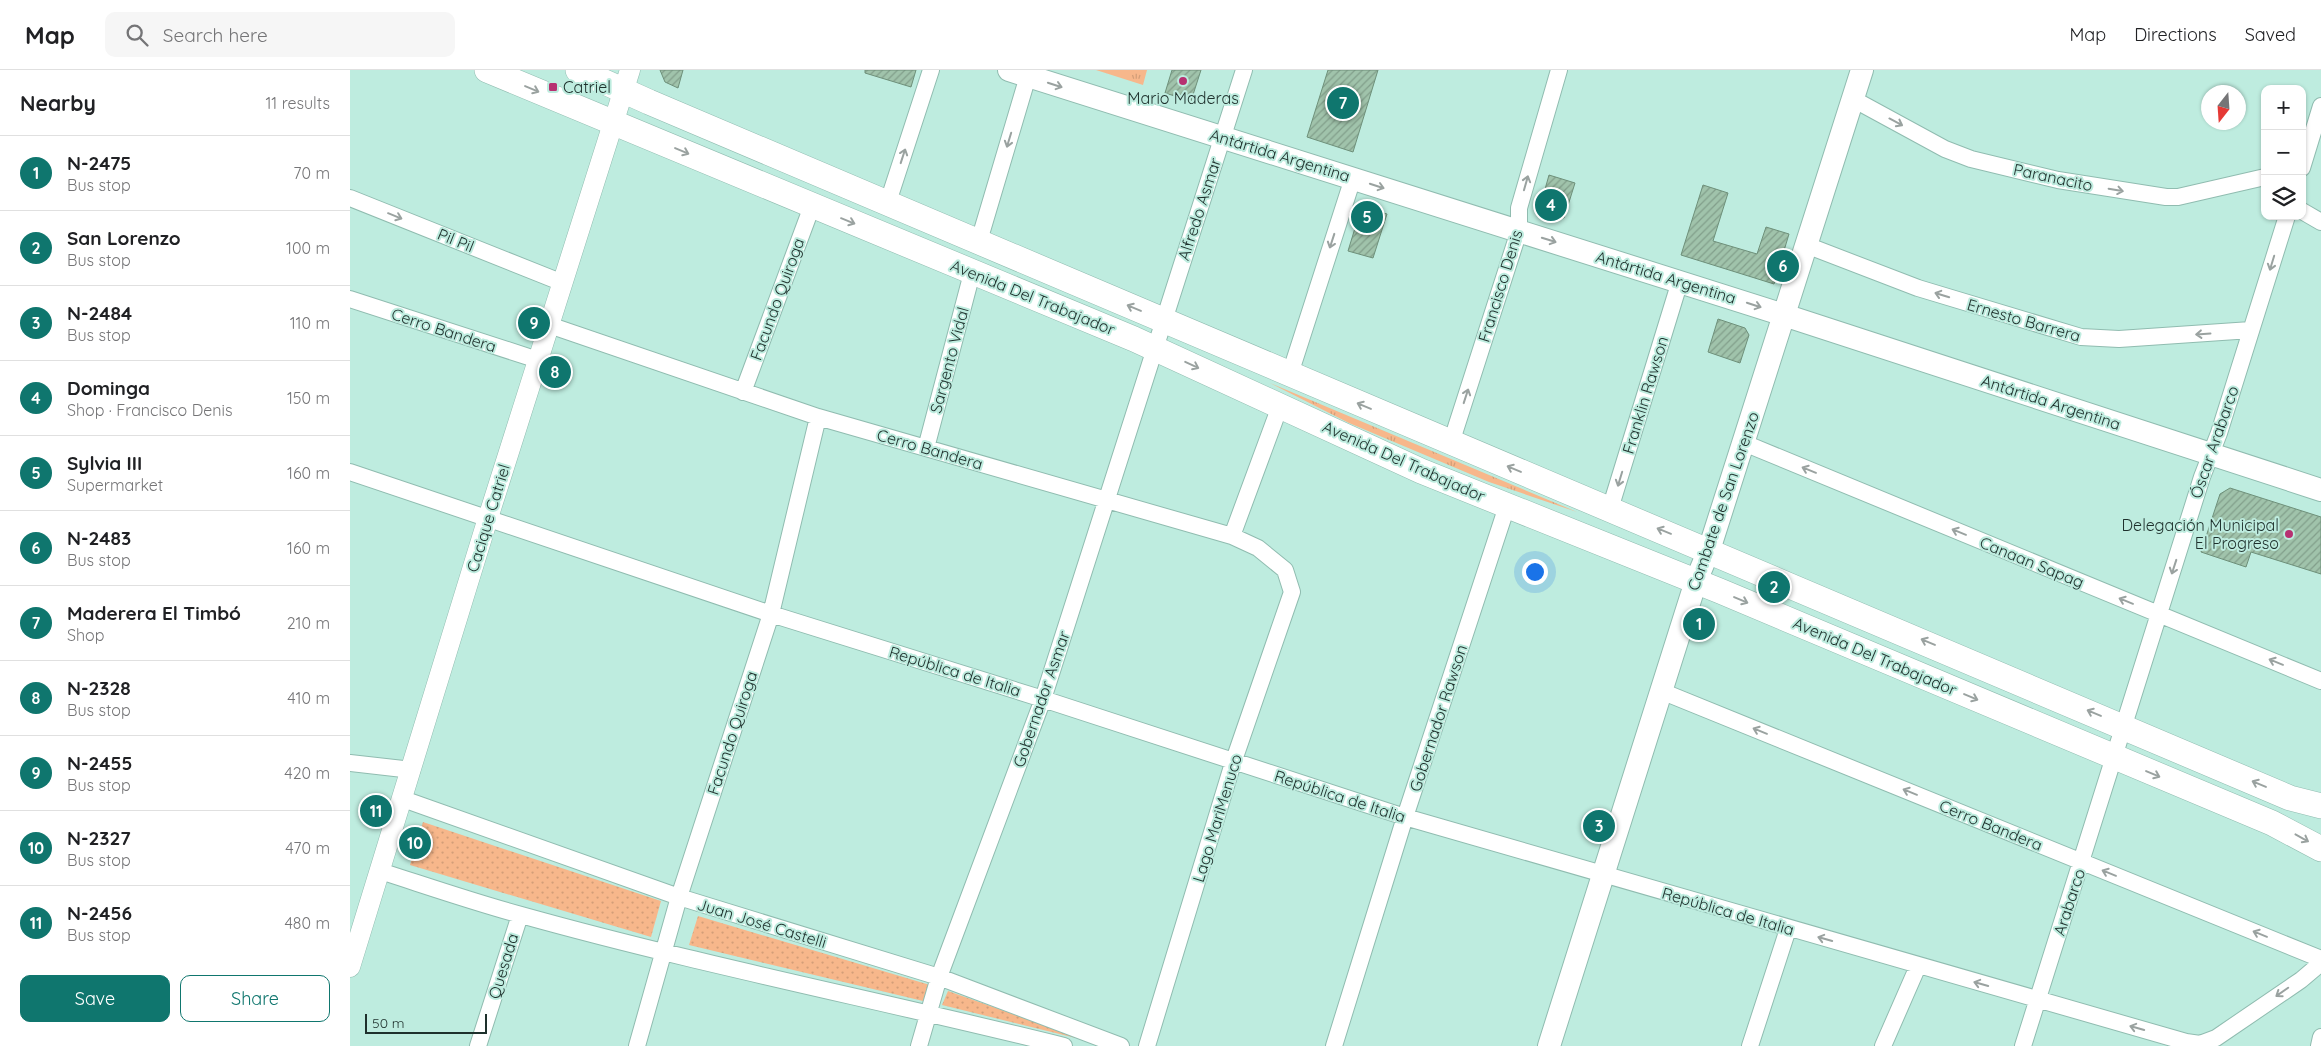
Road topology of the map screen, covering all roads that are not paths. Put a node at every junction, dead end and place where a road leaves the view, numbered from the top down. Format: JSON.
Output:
{"nodes":[{"id":1,"x":487,"y":70,"type":"edge"},
{"id":2,"x":578,"y":70,"type":"edge"},
{"id":3,"x":931,"y":70,"type":"edge"},
{"id":4,"x":1244,"y":70,"type":"edge"},
{"id":5,"x":1559,"y":70,"type":"edge"},
{"id":6,"x":1862,"y":70,"type":"edge"},
{"id":7,"x":1019,"y":73,"type":"edge"},
{"id":8,"x":627,"y":80,"type":"edge"},
{"id":9,"x":1853,"y":99,"type":"junction"},
{"id":10,"x":2321,"y":106,"type":"edge"},
{"id":11,"x":614,"y":122,"type":"junction"},
{"id":12,"x":1222,"y":137,"type":"junction"},
{"id":13,"x":2306,"y":155,"type":"edge"},
{"id":14,"x":1352,"y":178,"type":"junction"},
{"id":15,"x":2261,"y":178,"type":"edge"},
{"id":16,"x":350,"y":198,"type":"edge"},
{"id":17,"x":888,"y":202,"type":"junction"},
{"id":18,"x":812,"y":206,"type":"junction"},
{"id":19,"x":2306,"y":213,"type":"edge"},
{"id":20,"x":2286,"y":220,"type":"edge"},
{"id":21,"x":2321,"y":222,"type":"edge"},
{"id":22,"x":1519,"y":231,"type":"junction"},
{"id":23,"x":979,"y":241,"type":"junction"},
{"id":24,"x":1806,"y":245,"type":"junction"},
{"id":25,"x":972,"y":272,"type":"junction"},
{"id":26,"x":1680,"y":282,"type":"junction"},
{"id":27,"x":563,"y":283,"type":"junction"},
{"id":28,"x":350,"y":299,"type":"edge"},
{"id":29,"x":1784,"y":315,"type":"junction"},
{"id":30,"x":1164,"y":320,"type":"junction"},
{"id":31,"x":549,"y":325,"type":"junction"},
{"id":32,"x":2251,"y":330,"type":"junction"},
{"id":33,"x":1154,"y":348,"type":"junction"},
{"id":34,"x":538,"y":360,"type":"junction"},
{"id":35,"x":1290,"y":374,"type":"junction"},
{"id":36,"x":743,"y":392,"type":"junction"},
{"id":37,"x":1280,"y":406,"type":"junction"},
{"id":38,"x":818,"y":417,"type":"junction"},
{"id":39,"x":1451,"y":442,"type":"junction"},
{"id":40,"x":1744,"y":443,"type":"junction"},
{"id":41,"x":926,"y":448,"type":"junction"},
{"id":42,"x":2211,"y":454,"type":"junction"},
{"id":43,"x":350,"y":472,"type":"edge"},
{"id":44,"x":2321,"y":490,"type":"edge"},
{"id":45,"x":1106,"y":500,"type":"junction"},
{"id":46,"x":1507,"y":506,"type":"junction"},
{"id":47,"x":1610,"y":509,"type":"junction"},
{"id":48,"x":488,"y":518,"type":"junction"},
{"id":49,"x":1232,"y":536,"type":"junction"},
{"id":50,"x":1709,"y":550,"type":"junction"},
{"id":51,"x":1696,"y":581,"type":"junction"},
{"id":52,"x":1292,"y":592,"type":"joint"},
{"id":53,"x":771,"y":614,"type":"junction"},
{"id":54,"x":2159,"y":614,"type":"junction"},
{"id":55,"x":2321,"y":681,"type":"edge"},
{"id":56,"x":1661,"y":691,"type":"junction"},
{"id":57,"x":1043,"y":699,"type":"junction"},
{"id":58,"x":2123,"y":725,"type":"junction"},
{"id":59,"x":2114,"y":758,"type":"junction"},
{"id":60,"x":1233,"y":762,"type":"junction"},
{"id":61,"x":350,"y":763,"type":"edge"},
{"id":62,"x":412,"y":770,"type":"junction"},
{"id":63,"x":403,"y":799,"type":"junction"},
{"id":64,"x":2321,"y":806,"type":"edge"},
{"id":65,"x":1406,"y":818,"type":"junction"},
{"id":66,"x":2321,"y":849,"type":"edge"},
{"id":67,"x":2082,"y":861,"type":"junction"},
{"id":68,"x":380,"y":871,"type":"junction"},
{"id":69,"x":1603,"y":876,"type":"junction"},
{"id":70,"x":679,"y":897,"type":"junction"},
{"id":71,"x":520,"y":915,"type":"junction"},
{"id":72,"x":1788,"y":928,"type":"junction"},
{"id":73,"x":356,"y":929,"type":"edge"},
{"id":74,"x":664,"y":952,"type":"junction"},
{"id":75,"x":2321,"y":959,"type":"edge"},
{"id":76,"x":2321,"y":963,"type":"edge"},
{"id":77,"x":1918,"y":966,"type":"junction"},
{"id":78,"x":350,"y":967,"type":"edge"},
{"id":79,"x":939,"y":977,"type":"junction"},
{"id":80,"x":2038,"y":1000,"type":"junction"},
{"id":81,"x":928,"y":1012,"type":"junction"},
{"id":82,"x":478,"y":1046,"type":"edge"},
{"id":83,"x":637,"y":1046,"type":"edge"},
{"id":84,"x":919,"y":1046,"type":"edge"},
{"id":85,"x":1064,"y":1046,"type":"edge"},
{"id":86,"x":1121,"y":1046,"type":"edge"},
{"id":87,"x":1147,"y":1046,"type":"edge"},
{"id":88,"x":1334,"y":1046,"type":"edge"},
{"id":89,"x":1549,"y":1046,"type":"edge"},
{"id":90,"x":1750,"y":1046,"type":"edge"},
{"id":91,"x":1883,"y":1046,"type":"edge"},
{"id":92,"x":2024,"y":1046,"type":"edge"}],
"edges":[{"from":1,"to":11,"type":"main road","name":"Avenida Del Trabajador","one_way":true},
{"from":2,"to":8,"type":"main road","name":"Avenida Del Trabajador"},
{"from":17,"to":3,"type":"street","one_way":true},
{"from":4,"to":12,"type":"street","name":"Alfredo Asmar"},
{"from":22,"to":5,"type":"street","name":"Francisco Denis","one_way":true},
{"from":6,"to":9,"type":"main road","name":"Combate de San Lorenzo"},
{"from":7,"to":12,"type":"main road","name":"Antártida Argentina","one_way":true},
{"from":7,"to":23,"type":"street","one_way":true},
{"from":8,"to":11,"type":"street","name":"Cacique Catriel"},
{"from":8,"to":17,"type":"main road","name":"Avenida Del Trabajador"},
{"from":9,"to":15,"type":"street","name":"Paranacito","one_way":true},
{"from":9,"to":24,"type":"main road","name":"Combate de San Lorenzo"},
{"from":10,"to":13,"type":"street"},
{"from":11,"to":18,"type":"main road","name":"Avenida Del Trabajador","one_way":true},
{"from":11,"to":27,"type":"street","name":"Cacique Catriel"},
{"from":12,"to":14,"type":"main road","name":"Antártida Argentina"},
{"from":12,"to":30,"type":"street","name":"Alfredo Asmar"},
{"from":14,"to":22,"type":"main road","name":"Antártida Argentina","one_way":true},
{"from":14,"to":35,"type":"street","one_way":true},
{"from":16,"to":27,"type":"street","name":"Pil Pil","one_way":true},
{"from":17,"to":23,"type":"main road","name":"Avenida Del Trabajador"},
{"from":18,"to":25,"type":"main road","name":"Avenida Del Trabajador","one_way":true},
{"from":18,"to":36,"type":"street","name":"Facundo Quiroga"},
{"from":19,"to":21,"type":"street"},
{"from":20,"to":32,"type":"street","name":"Óscar Arabarco","one_way":true},
{"from":22,"to":26,"type":"main road","name":"Antártida Argentina","one_way":true},
{"from":39,"to":22,"type":"street","name":"Francisco Denis","one_way":true},
{"from":30,"to":23,"type":"main road","name":"Avenida Del Trabajador","one_way":true},
{"from":24,"to":29,"type":"main road","name":"Combate de San Lorenzo"},
{"from":32,"to":24,"type":"street","name":"Ernesto Barrera","one_way":true},
{"from":25,"to":33,"type":"main road","name":"Avenida Del Trabajador"},
{"from":25,"to":41,"type":"street","name":"Sargento Vidal"},
{"from":26,"to":29,"type":"main road","name":"Antártida Argentina","one_way":true},
{"from":26,"to":47,"type":"street","name":"Franklin Rawson","one_way":true},
{"from":27,"to":31,"type":"street","name":"Cacique Catriel"},
{"from":28,"to":34,"type":"street","name":"Cerro Bandera"},
{"from":29,"to":40,"type":"main road","name":"Combate de San Lorenzo"},
{"from":29,"to":42,"type":"main road","name":"Antártida Argentina"},
{"from":30,"to":33,"type":"street","name":"Alfredo Asmar"},
{"from":30,"to":35,"type":"main road","name":"Avenida Del Trabajador"},
{"from":31,"to":34,"type":"street","name":"Cacique Catriel"},
{"from":31,"to":36,"type":"street","name":"Cerro Bandera"},
{"from":32,"to":42,"type":"street","name":"Óscar Arabarco"},
{"from":33,"to":37,"type":"main road","name":"Avenida Del Trabajador","one_way":true},
{"from":33,"to":45,"type":"street","name":"Gobernador Asmar"},
{"from":34,"to":48,"type":"street","name":"Cacique Catriel"},
{"from":39,"to":35,"type":"main road","name":"Avenida Del Trabajador","one_way":true},
{"from":36,"to":38,"type":"street","name":"Cerro Bandera"},
{"from":37,"to":46,"type":"main road","name":"Avenida Del Trabajador"},
{"from":37,"to":49,"type":"street"},
{"from":38,"to":41,"type":"street","name":"Cerro Bandera"},
{"from":38,"to":53,"type":"street","name":"Facundo Quiroga"},
{"from":47,"to":39,"type":"main road","name":"Avenida Del Trabajador","one_way":true},
{"from":40,"to":50,"type":"main road","name":"Combate de San Lorenzo"},
{"from":54,"to":40,"type":"street","name":"Canaan Sapag","one_way":true},
{"from":41,"to":45,"type":"street","name":"Cerro Bandera"},
{"from":42,"to":44,"type":"main road","name":"Antártida Argentina"},
{"from":42,"to":54,"type":"street","name":"Óscar Arabarco","one_way":true},
{"from":43,"to":48,"type":"street","name":"República de Italia"},
{"from":45,"to":49,"type":"street","name":"Cerro Bandera"},
{"from":45,"to":57,"type":"street","name":"Gobernador Asmar"},
{"from":46,"to":51,"type":"main road","name":"Avenida Del Trabajador"},
{"from":46,"to":65,"type":"street","name":"Gobernador Rawson"},
{"from":50,"to":47,"type":"main road","name":"Avenida Del Trabajador","one_way":true},
{"from":48,"to":53,"type":"street","name":"República de Italia"},
{"from":48,"to":62,"type":"street","name":"Cacique Catriel"},
{"from":49,"to":52,"type":"street","name":"Cerro Bandera"},
{"from":50,"to":51,"type":"main road","name":"Combate de San Lorenzo"},
{"from":58,"to":50,"type":"main road","name":"Avenida Del Trabajador","one_way":true},
{"from":51,"to":56,"type":"main road","name":"Combate de San Lorenzo"},
{"from":51,"to":59,"type":"main road","name":"Avenida Del Trabajador","one_way":true},
{"from":52,"to":60,"type":"street","name":"Lago MariMenuco"},
{"from":53,"to":57,"type":"street","name":"República de Italia"},
{"from":53,"to":70,"type":"street","name":"Facundo Quiroga"},
{"from":55,"to":54,"type":"street","name":"Canaan Sapag","one_way":true},
{"from":54,"to":58,"type":"street","name":"Óscar Arabarco"},
{"from":67,"to":56,"type":"street","name":"Cerro Bandera","one_way":true},
{"from":56,"to":69,"type":"main road","name":"Combate de San Lorenzo"},
{"from":57,"to":60,"type":"street","name":"República de Italia"},
{"from":57,"to":79,"type":"street","name":"Gobernador Asmar"},
{"from":58,"to":59,"type":"street","name":"Arabarco"},
{"from":64,"to":58,"type":"main road","name":"Avenida Del Trabajador","one_way":true},
{"from":59,"to":66,"type":"main road","name":"Avenida Del Trabajador","one_way":true},
{"from":59,"to":67,"type":"street","name":"Arabarco"},
{"from":60,"to":65,"type":"street","name":"República de Italia"},
{"from":60,"to":87,"type":"street","name":"Lago MariMenuco"},
{"from":61,"to":62,"type":"street"},
{"from":62,"to":63,"type":"street","name":"Cacique Catriel"},
{"from":63,"to":68,"type":"street","name":"Cacique Catriel"},
{"from":63,"to":70,"type":"street","name":"Juan José Castelli"},
{"from":65,"to":69,"type":"street","name":"República de Italia"},
{"from":65,"to":88,"type":"street","name":"Gobernador Rawson"},
{"from":75,"to":67,"type":"street","name":"Cerro Bandera","one_way":true},
{"from":67,"to":80,"type":"street","name":"Arabarco"},
{"from":68,"to":71,"type":"street"},
{"from":68,"to":73,"type":"street","name":"Cacique Catriel"},
{"from":69,"to":72,"type":"street","name":"República de Italia"},
{"from":69,"to":89,"type":"main road","name":"Combate de San Lorenzo"},
{"from":70,"to":74,"type":"street","name":"Facundo Quiroga"},
{"from":70,"to":79,"type":"street","name":"Juan José Castelli"},
{"from":71,"to":74,"type":"street"},
{"from":71,"to":82,"type":"street","name":"Quesada"},
{"from":77,"to":72,"type":"street","name":"República de Italia","one_way":true},
{"from":72,"to":90,"type":"street"},
{"from":73,"to":78,"type":"street","name":"Cacique Catriel"},
{"from":74,"to":81,"type":"street"},
{"from":74,"to":83,"type":"street","name":"Facundo Quiroga"},
{"from":76,"to":80,"type":"street","name":"República de Italia","one_way":true},
{"from":80,"to":77,"type":"street","name":"República de Italia","one_way":true},
{"from":77,"to":91,"type":"street"},
{"from":79,"to":81,"type":"street","name":"Gobernador Asmar"},
{"from":79,"to":86,"type":"street","name":"Juan José Castelli"},
{"from":80,"to":92,"type":"street","name":"Arabarco"},
{"from":81,"to":84,"type":"street","name":"Gobernador Asmar"},
{"from":81,"to":85,"type":"street"}]}
